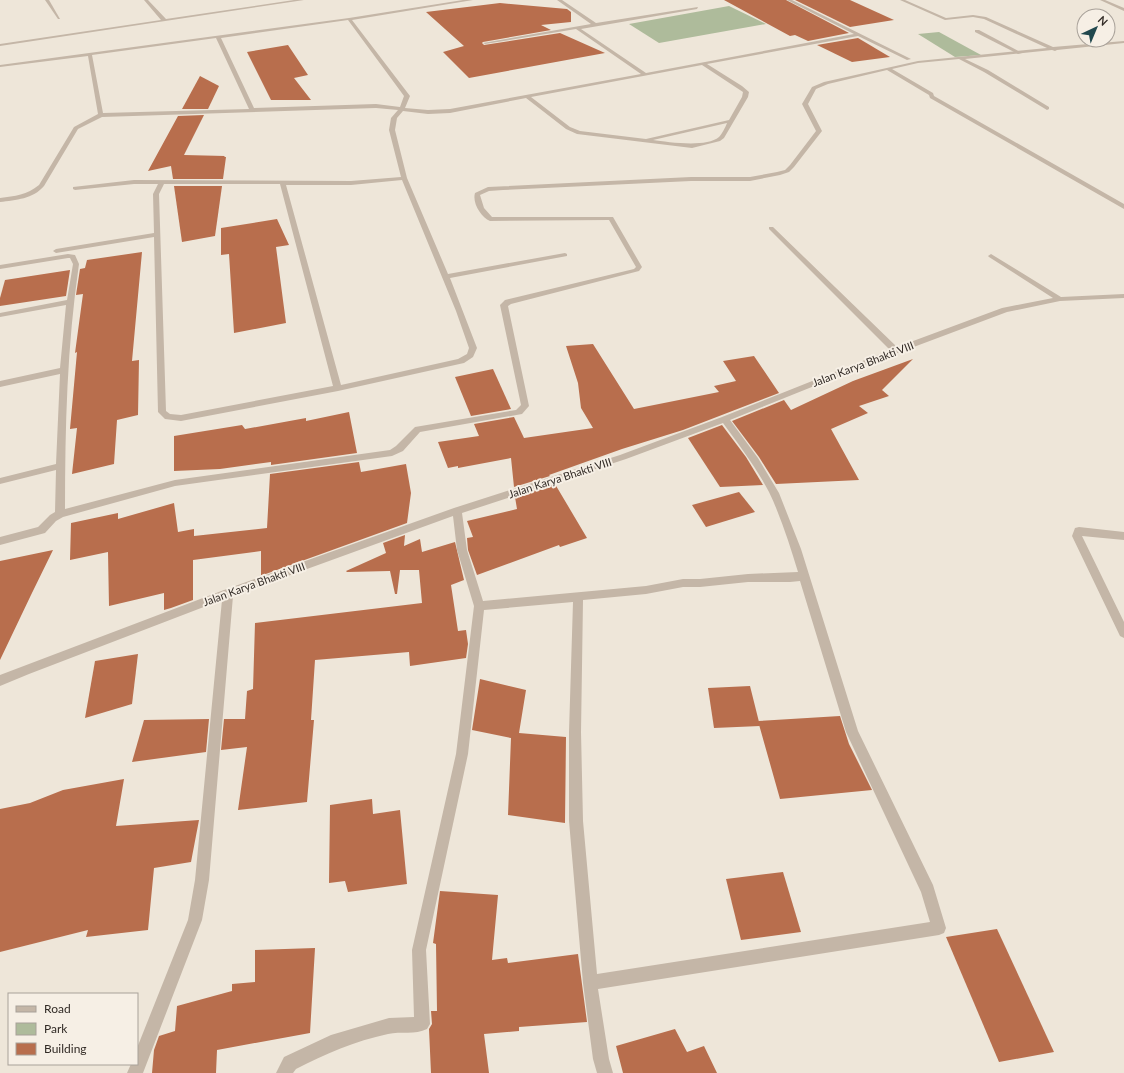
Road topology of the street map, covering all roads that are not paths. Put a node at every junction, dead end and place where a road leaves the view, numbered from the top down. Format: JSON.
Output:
{"nodes":[{"id":1,"x":48,"y":0,"type":"edge"},
{"id":2,"x":146,"y":0,"type":"edge"},
{"id":3,"x":302,"y":0,"type":"edge"},
{"id":4,"x":471,"y":0,"type":"edge"},
{"id":5,"x":559,"y":0,"type":"edge"},
{"id":6,"x":789,"y":0,"type":"edge"},
{"id":7,"x":902,"y":0,"type":"edge"},
{"id":8,"x":1102,"y":0,"type":"edge"},
{"id":9,"x":698,"y":8,"type":"dead end"},
{"id":10,"x":1124,"y":10,"type":"edge"},
{"id":11,"x":59,"y":18,"type":"dead end"},
{"id":12,"x":349,"y":19,"type":"junction"},
{"id":13,"x":165,"y":21,"type":"junction"},
{"id":14,"x":595,"y":25,"type":"junction"},
{"id":15,"x":577,"y":28,"type":"junction"},
{"id":16,"x":977,"y":31,"type":"dead end"},
{"id":17,"x":860,"y":34,"type":"junction"},
{"id":18,"x":218,"y":37,"type":"junction"},
{"id":19,"x":1124,"y":42,"type":"edge"},
{"id":20,"x":485,"y":43,"type":"dead end"},
{"id":21,"x":0,"y":45,"type":"edge"},
{"id":22,"x":1055,"y":50,"type":"junction"},
{"id":23,"x":1020,"y":53,"type":"junction"},
{"id":24,"x":90,"y":54,"type":"junction"},
{"id":25,"x":960,"y":58,"type":"junction"},
{"id":26,"x":909,"y":59,"type":"dead end"},
{"id":27,"x":703,"y":64,"type":"junction"},
{"id":28,"x":0,"y":66,"type":"edge"},
{"id":29,"x":888,"y":69,"type":"junction"},
{"id":30,"x":645,"y":74,"type":"junction"},
{"id":31,"x":528,"y":98,"type":"junction"},
{"id":32,"x":1047,"y":108,"type":"dead end"},
{"id":33,"x":402,"y":109,"type":"junction"},
{"id":34,"x":252,"y":110,"type":"junction"},
{"id":35,"x":101,"y":115,"type":"junction"},
{"id":36,"x":731,"y":120,"type":"junction"},
{"id":37,"x":641,"y":141,"type":"junction"},
{"id":38,"x":404,"y":178,"type":"junction"},
{"id":39,"x":162,"y":182,"type":"junction"},
{"id":40,"x":282,"y":182,"type":"junction"},
{"id":41,"x":75,"y":188,"type":"dead end"},
{"id":42,"x":0,"y":200,"type":"edge"},
{"id":43,"x":1124,"y":207,"type":"edge"},
{"id":44,"x":771,"y":228,"type":"dead end"},
{"id":45,"x":157,"y":234,"type":"junction"},
{"id":46,"x":566,"y":255,"type":"dead end"},
{"id":47,"x":991,"y":256,"type":"dead end"},
{"id":48,"x":0,"y":260,"type":"edge"},
{"id":49,"x":0,"y":267,"type":"edge"},
{"id":50,"x":445,"y":277,"type":"junction"},
{"id":51,"x":1124,"y":296,"type":"edge"},
{"id":52,"x":1060,"y":299,"type":"junction"},
{"id":53,"x":69,"y":302,"type":"junction"},
{"id":54,"x":0,"y":315,"type":"edge"},
{"id":55,"x":896,"y":351,"type":"junction"},
{"id":56,"x":64,"y":370,"type":"junction"},
{"id":57,"x":0,"y":384,"type":"edge"},
{"id":58,"x":338,"y":388,"type":"junction"},
{"id":59,"x":725,"y":419,"type":"junction"},
{"id":60,"x":60,"y":466,"type":"junction"},
{"id":61,"x":0,"y":481,"type":"edge"},
{"id":62,"x":457,"y":511,"type":"junction"},
{"id":63,"x":60,"y":514,"type":"junction"},
{"id":64,"x":1124,"y":536,"type":"edge"},
{"id":65,"x":0,"y":541,"type":"edge"},
{"id":66,"x":803,"y":576,"type":"junction"},
{"id":67,"x":228,"y":593,"type":"junction"},
{"id":68,"x":578,"y":596,"type":"junction"},
{"id":69,"x":479,"y":606,"type":"junction"},
{"id":70,"x":1124,"y":633,"type":"edge"},
{"id":71,"x":0,"y":681,"type":"edge"},
{"id":72,"x":590,"y":983,"type":"junction"},
{"id":73,"x":135,"y":1073,"type":"edge"},
{"id":74,"x":284,"y":1073,"type":"edge"},
{"id":75,"x":605,"y":1073,"type":"edge"}],
"edges":[{"from":1,"to":11,"type":"street"},
{"from":2,"to":13,"type":"street"},
{"from":3,"to":13,"type":"street"},
{"from":4,"to":12,"type":"street"},
{"from":5,"to":14,"type":"street"},
{"from":6,"to":17,"type":"street"},
{"from":7,"to":22,"type":"street"},
{"from":8,"to":10,"type":"street"},
{"from":9,"to":14,"type":"street"},
{"from":12,"to":18,"type":"street"},
{"from":12,"to":33,"type":"street"},
{"from":13,"to":21,"type":"street"},
{"from":14,"to":15,"type":"street"},
{"from":15,"to":20,"type":"street"},
{"from":15,"to":30,"type":"street"},
{"from":16,"to":23,"type":"street"},
{"from":17,"to":26,"type":"street"},
{"from":17,"to":27,"type":"street"},
{"from":18,"to":24,"type":"street"},
{"from":18,"to":34,"type":"street"},
{"from":19,"to":22,"type":"street"},
{"from":22,"to":23,"type":"street"},
{"from":23,"to":25,"type":"street"},
{"from":24,"to":28,"type":"street"},
{"from":24,"to":35,"type":"street"},
{"from":25,"to":29,"type":"street"},
{"from":25,"to":32,"type":"street"},
{"from":27,"to":30,"type":"street"},
{"from":27,"to":36,"type":"street"},
{"from":29,"to":43,"type":"street"},
{"from":29,"to":63,"type":"street"},
{"from":30,"to":31,"type":"street"},
{"from":31,"to":33,"type":"street"},
{"from":31,"to":37,"type":"street"},
{"from":33,"to":34,"type":"street"},
{"from":33,"to":38,"type":"street"},
{"from":34,"to":35,"type":"street"},
{"from":35,"to":42,"type":"street"},
{"from":36,"to":37,"type":"street"},
{"from":36,"to":37,"type":"street"},
{"from":38,"to":40,"type":"street"},
{"from":38,"to":50,"type":"street"},
{"from":39,"to":40,"type":"street"},
{"from":39,"to":41,"type":"street"},
{"from":39,"to":45,"type":"street"},
{"from":40,"to":58,"type":"street"},
{"from":44,"to":55,"type":"street"},
{"from":45,"to":48,"type":"street"},
{"from":45,"to":58,"type":"street"},
{"from":46,"to":50,"type":"street"},
{"from":47,"to":52,"type":"street"},
{"from":49,"to":53,"type":"street"},
{"from":50,"to":58,"type":"street"},
{"from":51,"to":52,"type":"street","name":"Jalan Karya Bhakti VIII"},
{"from":52,"to":55,"type":"street","name":"Jalan Karya Bhakti VIII"},
{"from":53,"to":54,"type":"street"},
{"from":53,"to":56,"type":"street"},
{"from":55,"to":59,"type":"street","name":"Jalan Karya Bhakti VIII"},
{"from":56,"to":57,"type":"street"},
{"from":56,"to":60,"type":"street"},
{"from":59,"to":62,"type":"street","name":"Jalan Karya Bhakti VIII"},
{"from":59,"to":66,"type":"street"},
{"from":60,"to":61,"type":"street"},
{"from":60,"to":63,"type":"street"},
{"from":62,"to":67,"type":"street","name":"Jalan Karya Bhakti VIII"},
{"from":62,"to":69,"type":"street"},
{"from":63,"to":65,"type":"street"},
{"from":64,"to":70,"type":"street"},
{"from":66,"to":68,"type":"street"},
{"from":66,"to":72,"type":"street"},
{"from":67,"to":71,"type":"street","name":"Jalan Karya Bhakti VIII"},
{"from":67,"to":73,"type":"street"},
{"from":68,"to":69,"type":"street"},
{"from":68,"to":72,"type":"street"},
{"from":69,"to":74,"type":"street"},
{"from":72,"to":75,"type":"street"}]}
